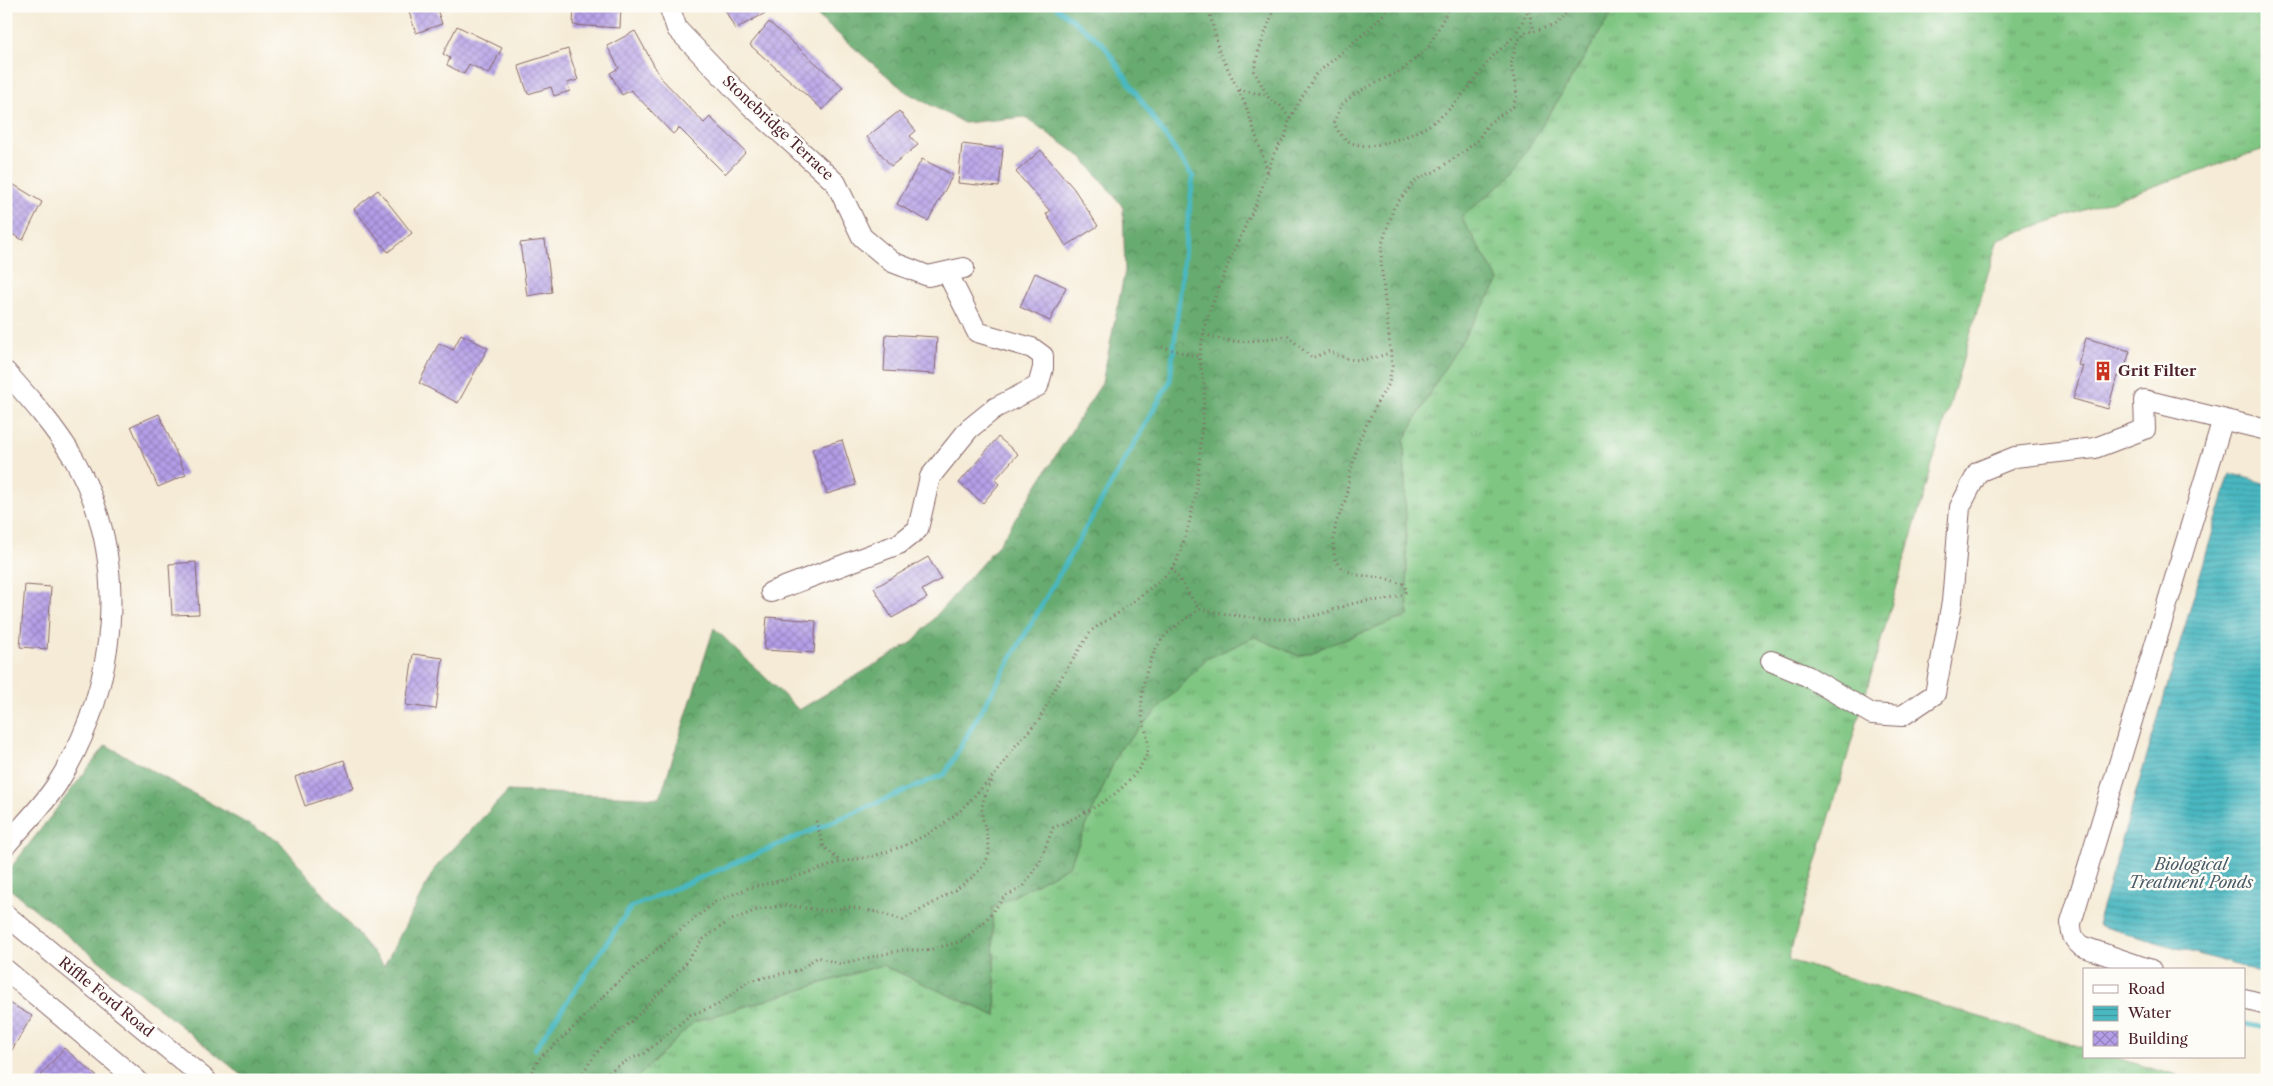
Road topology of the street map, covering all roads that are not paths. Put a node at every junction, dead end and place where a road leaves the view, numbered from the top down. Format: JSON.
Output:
{"nodes":[{"id":1,"x":669,"y":6,"type":"edge"},
{"id":2,"x":6,"y":372,"type":"edge"},
{"id":3,"x":2223,"y":419,"type":"junction"},
{"id":4,"x":2267,"y":430,"type":"edge"},
{"id":5,"x":771,"y":592,"type":"dead end"},
{"id":6,"x":1771,"y":661,"type":"dead end"},
{"id":7,"x":6,"y":845,"type":"edge"},
{"id":8,"x":6,"y":915,"type":"edge"},
{"id":9,"x":2145,"y":968,"type":"edge"},
{"id":10,"x":6,"y":970,"type":"edge"},
{"id":11,"x":2246,"y":1000,"type":"edge"},
{"id":12,"x":2267,"y":1006,"type":"edge"},
{"id":13,"x":137,"y":1080,"type":"edge"},
{"id":14,"x":206,"y":1080,"type":"edge"}],
"edges":[{"from":1,"to":5,"type":"street","name":"Stonebridge Terrace"},
{"from":2,"to":7,"type":"street"},
{"from":3,"to":4,"type":"street"},
{"from":3,"to":6,"type":"street"},
{"from":3,"to":9,"type":"street"},
{"from":8,"to":14,"type":"street","name":"Riffle Ford Road"},
{"from":10,"to":13,"type":"street"},
{"from":11,"to":12,"type":"street"}]}
